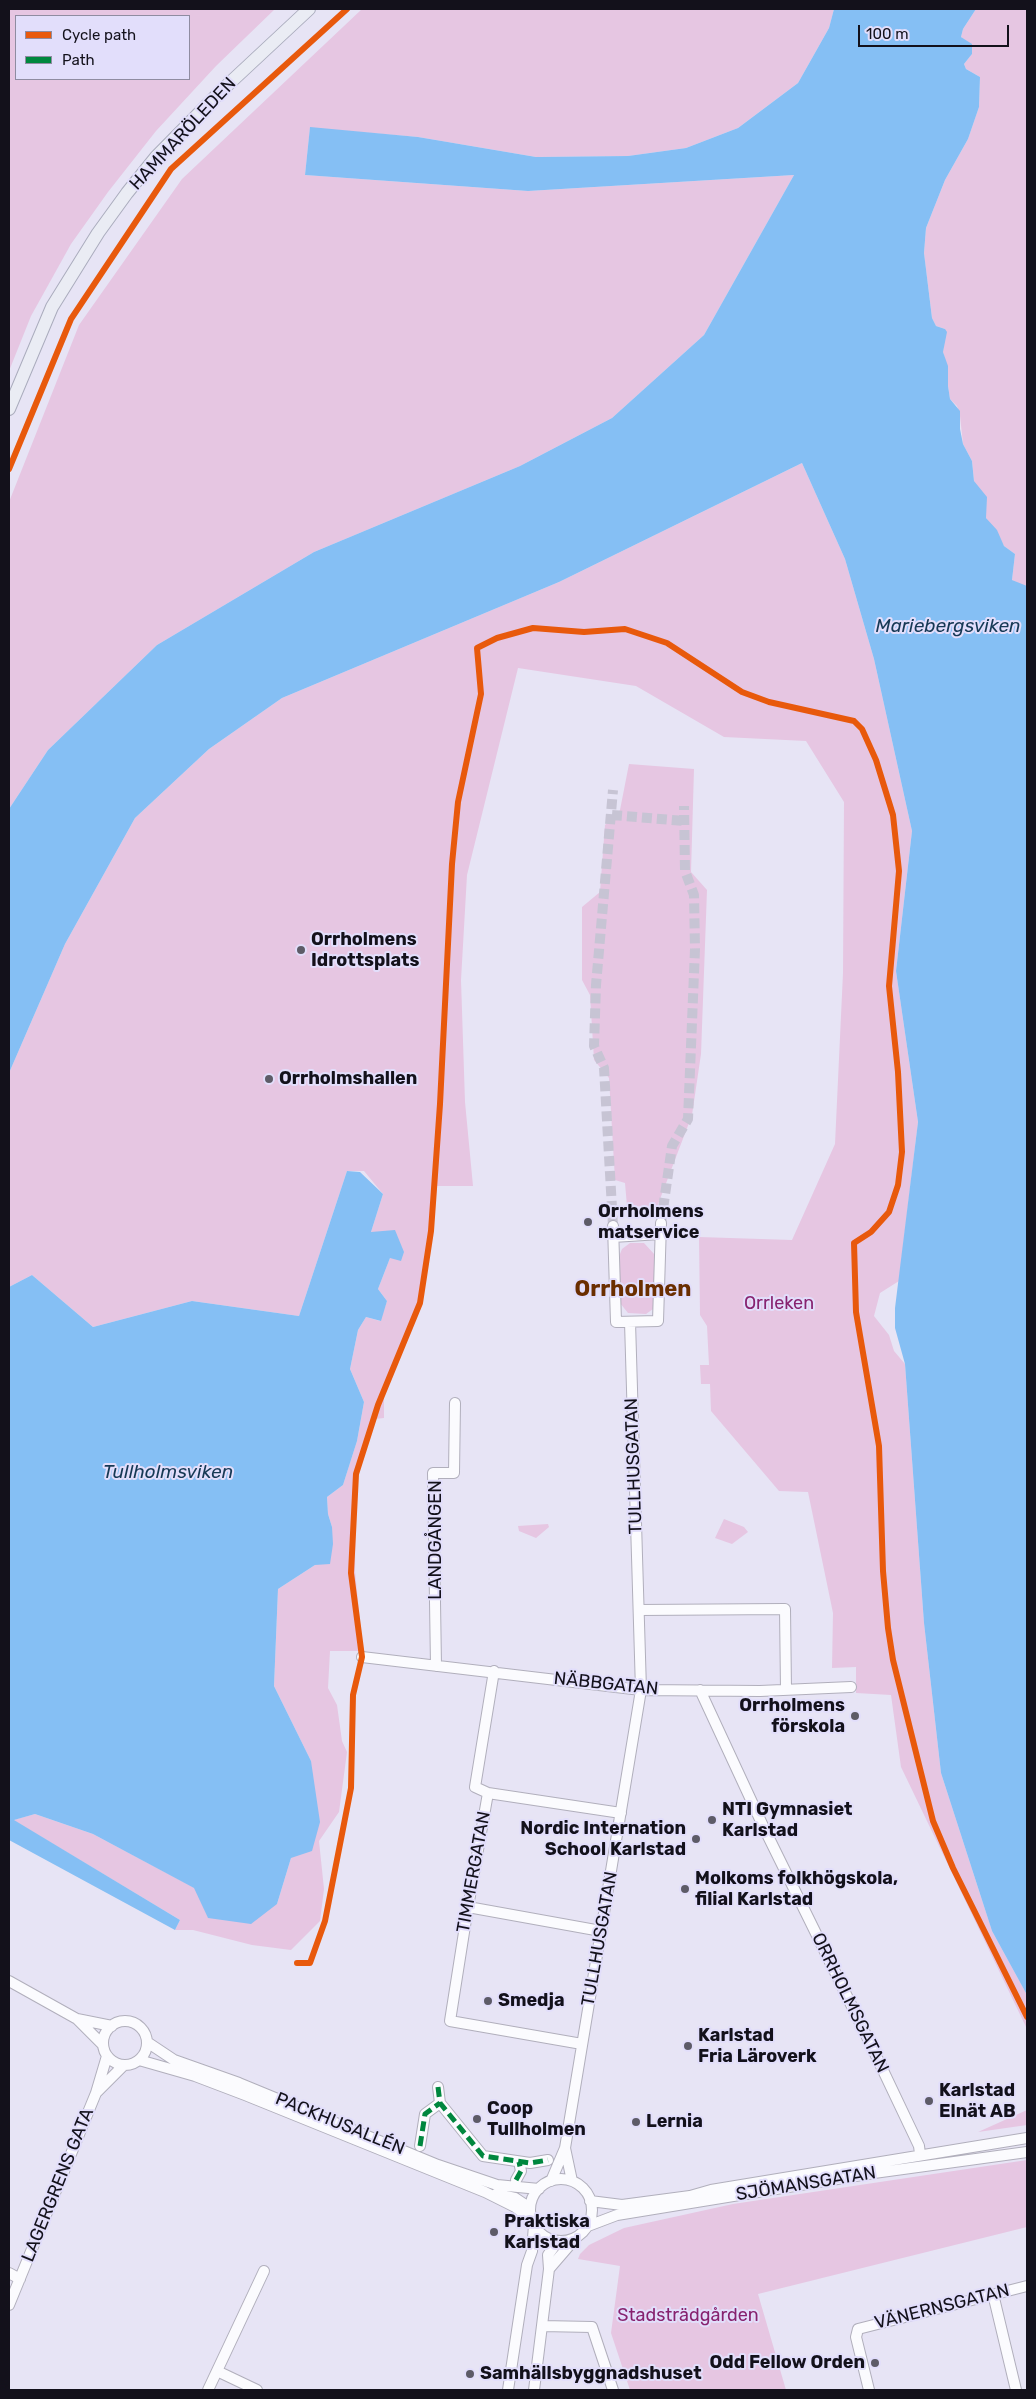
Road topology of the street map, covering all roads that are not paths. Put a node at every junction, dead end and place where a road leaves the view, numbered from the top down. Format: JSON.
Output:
{"nodes":[{"id":1,"x":309,"y":9,"type":"edge"},
{"id":2,"x":9,"y":409,"type":"edge"},
{"id":3,"x":661,"y":1223,"type":"tunnel mouth"},
{"id":4,"x":613,"y":1226,"type":"tunnel mouth"},
{"id":5,"x":660,"y":1234,"type":"junction"},
{"id":6,"x":613,"y":1237,"type":"junction"},
{"id":7,"x":630,"y":1322,"type":"junction"},
{"id":8,"x":455,"y":1403,"type":"dead end"},
{"id":9,"x":639,"y":1610,"type":"junction"},
{"id":10,"x":362,"y":1657,"type":"dead end"},
{"id":11,"x":436,"y":1666,"type":"junction"},
{"id":12,"x":494,"y":1671,"type":"junction"},
{"id":13,"x":851,"y":1687,"type":"dead end"},
{"id":14,"x":641,"y":1690,"type":"junction"},
{"id":15,"x":700,"y":1690,"type":"junction"},
{"id":16,"x":786,"y":1690,"type":"junction"},
{"id":17,"x":488,"y":1793,"type":"junction"},
{"id":18,"x":621,"y":1813,"type":"junction"},
{"id":19,"x":468,"y":1907,"type":"junction"},
{"id":20,"x":601,"y":1931,"type":"junction"},
{"id":21,"x":9,"y":1981,"type":"edge"},
{"id":22,"x":77,"y":2019,"type":"junction"},
{"id":23,"x":112,"y":2026,"type":"junction"},
{"id":24,"x":147,"y":2042,"type":"junction"},
{"id":25,"x":582,"y":2044,"type":"junction"},
{"id":26,"x":103,"y":2045,"type":"junction"},
{"id":27,"x":107,"y":2056,"type":"junction"},
{"id":28,"x":139,"y":2060,"type":"junction"},
{"id":29,"x":124,"y":2065,"type":"junction"},
{"id":30,"x":438,"y":2088,"type":"dead end"},
{"id":31,"x":96,"y":2092,"type":"junction"},
{"id":32,"x":440,"y":2103,"type":"junction"},
{"id":33,"x":1027,"y":2138,"type":"edge"},
{"id":34,"x":420,"y":2146,"type":"dead end"},
{"id":35,"x":564,"y":2148,"type":"junction"},
{"id":36,"x":1027,"y":2152,"type":"edge"},
{"id":37,"x":920,"y":2154,"type":"junction"},
{"id":38,"x":548,"y":2160,"type":"dead end"},
{"id":39,"x":519,"y":2162,"type":"junction"},
{"id":40,"x":516,"y":2180,"type":"dead end"},
{"id":41,"x":551,"y":2181,"type":"junction"},
{"id":42,"x":572,"y":2181,"type":"junction"},
{"id":43,"x":539,"y":2189,"type":"junction"},
{"id":44,"x":485,"y":2192,"type":"junction"},
{"id":45,"x":588,"y":2197,"type":"junction"},
{"id":46,"x":530,"y":2208,"type":"junction"},
{"id":47,"x":532,"y":2222,"type":"junction"},
{"id":48,"x":588,"y":2226,"type":"junction"},
{"id":49,"x":576,"y":2237,"type":"junction"},
{"id":50,"x":558,"y":2241,"type":"junction"},
{"id":51,"x":549,"y":2269,"type":"junction"},
{"id":52,"x":264,"y":2271,"type":"dead end"},
{"id":53,"x":9,"y":2273,"type":"edge"},
{"id":54,"x":20,"y":2279,"type":"junction"},
{"id":55,"x":1027,"y":2286,"type":"edge"},
{"id":56,"x":993,"y":2294,"type":"junction"},
{"id":57,"x":9,"y":2305,"type":"edge"},
{"id":58,"x":542,"y":2326,"type":"junction"},
{"id":59,"x":217,"y":2371,"type":"junction"},
{"id":60,"x":208,"y":2390,"type":"edge"},
{"id":61,"x":257,"y":2390,"type":"edge"},
{"id":62,"x":508,"y":2390,"type":"edge"},
{"id":63,"x":534,"y":2390,"type":"edge"},
{"id":64,"x":613,"y":2390,"type":"edge"},
{"id":65,"x":870,"y":2390,"type":"edge"},
{"id":66,"x":1016,"y":2390,"type":"edge"}],
"edges":[{"from":1,"to":2,"type":"main road","name":"HAMMARÖLEDEN"},
{"from":3,"to":5,"type":"street"},
{"from":4,"to":6,"type":"street"},
{"from":5,"to":6,"type":"street"},
{"from":5,"to":7,"type":"street"},
{"from":6,"to":7,"type":"street"},
{"from":7,"to":9,"type":"street","name":"TULLHUSGATAN"},
{"from":8,"to":11,"type":"street","name":"LANDGÅNGEN"},
{"from":9,"to":14,"type":"street","name":"TULLHUSGATAN"},
{"from":9,"to":16,"type":"street"},
{"from":10,"to":11,"type":"street","name":"NÄBBGATAN"},
{"from":11,"to":12,"type":"street","name":"NÄBBGATAN"},
{"from":12,"to":14,"type":"street","name":"NÄBBGATAN"},
{"from":12,"to":17,"type":"street","name":"TIMMERGATAN"},
{"from":13,"to":16,"type":"street","name":"NÄBBGATAN"},
{"from":14,"to":15,"type":"street","name":"NÄBBGATAN"},
{"from":14,"to":18,"type":"street","name":"TULLHUSGATAN"},
{"from":15,"to":16,"type":"street","name":"NÄBBGATAN"},
{"from":15,"to":37,"type":"street","name":"ORRHOLMSGATAN"},
{"from":17,"to":18,"type":"street"},
{"from":17,"to":19,"type":"street","name":"TIMMERGATAN"},
{"from":18,"to":20,"type":"street","name":"TULLHUSGATAN"},
{"from":19,"to":20,"type":"street"},
{"from":19,"to":25,"type":"street","name":"TIMMERGATAN"},
{"from":20,"to":25,"type":"street","name":"TULLHUSGATAN"},
{"from":21,"to":22,"type":"street"},
{"from":22,"to":23,"type":"street"},
{"from":22,"to":26,"type":"street"},
{"from":23,"to":24,"type":"street"},
{"from":23,"to":26,"type":"street"},
{"from":24,"to":28,"type":"street"},
{"from":24,"to":43,"type":"street","name":"PACKHUSALLÉN"},
{"from":25,"to":35,"type":"street","name":"TULLHUSGATAN"},
{"from":26,"to":27,"type":"street"},
{"from":27,"to":29,"type":"street"},
{"from":27,"to":31,"type":"street","name":"LAGERGRENS GATA"},
{"from":28,"to":29,"type":"street"},
{"from":28,"to":44,"type":"street","name":"PACKHUSALLÉN"},
{"from":29,"to":31,"type":"street","name":"LAGERGRENS GATA"},
{"from":30,"to":32,"type":"street"},
{"from":31,"to":54,"type":"street","name":"LAGERGRENS GATA"},
{"from":32,"to":34,"type":"street"},
{"from":32,"to":39,"type":"street"},
{"from":33,"to":37,"type":"street","name":"SJÖMANSGATAN"},
{"from":35,"to":41,"type":"street","name":"TULLHUSGATAN"},
{"from":35,"to":42,"type":"street","name":"TULLHUSGATAN"},
{"from":36,"to":48,"type":"street","name":"SJÖMANSGATAN"},
{"from":37,"to":45,"type":"street","name":"SJÖMANSGATAN"},
{"from":38,"to":39,"type":"street"},
{"from":39,"to":40,"type":"street"},
{"from":41,"to":42,"type":"street"},
{"from":41,"to":43,"type":"street"},
{"from":42,"to":45,"type":"street"},
{"from":43,"to":46,"type":"street"},
{"from":44,"to":46,"type":"street","name":"PACKHUSALLÉN"},
{"from":44,"to":47,"type":"street","name":"PACKHUSALLÉN"},
{"from":45,"to":48,"type":"street"},
{"from":46,"to":47,"type":"street"},
{"from":47,"to":50,"type":"street"},
{"from":47,"to":62,"type":"street"},
{"from":48,"to":49,"type":"street"},
{"from":49,"to":50,"type":"street"},
{"from":49,"to":51,"type":"street"},
{"from":50,"to":51,"type":"street"},
{"from":51,"to":58,"type":"street"},
{"from":52,"to":59,"type":"street"},
{"from":53,"to":54,"type":"street"},
{"from":54,"to":57,"type":"street","name":"LAGERGRENS GATA"},
{"from":55,"to":56,"type":"street","name":"VÄNERNSGATAN"},
{"from":56,"to":65,"type":"street","name":"VÄNERNSGATAN"},
{"from":56,"to":66,"type":"street"},
{"from":58,"to":63,"type":"street"},
{"from":58,"to":64,"type":"street"},
{"from":59,"to":60,"type":"street"},
{"from":59,"to":61,"type":"street"}]}
